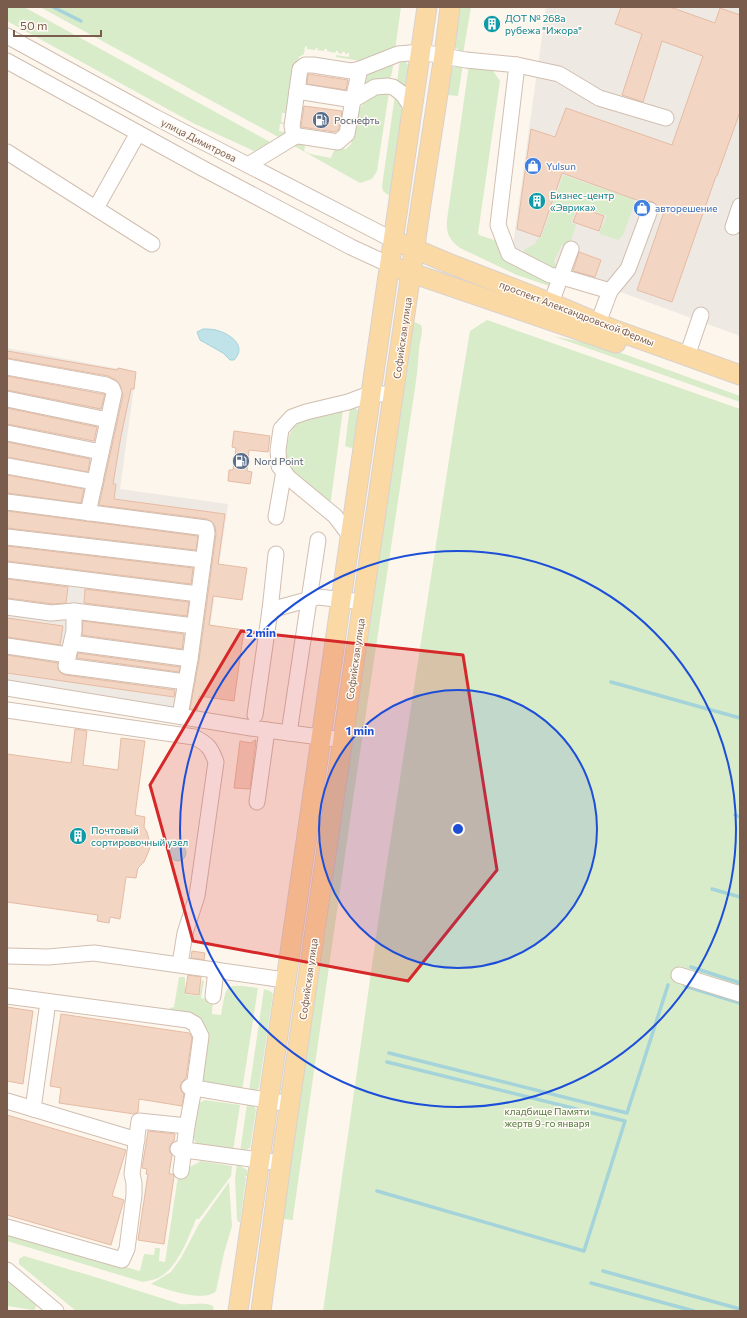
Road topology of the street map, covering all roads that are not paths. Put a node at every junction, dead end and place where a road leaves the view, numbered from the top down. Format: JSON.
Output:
{"nodes":[{"id":1,"x":427,"y":7,"type":"edge"},
{"id":2,"x":450,"y":7,"type":"edge"},
{"id":3,"x":7,"y":36,"type":"edge"},
{"id":4,"x":421,"y":52,"type":"junction"},
{"id":5,"x":444,"y":55,"type":"junction"},
{"id":6,"x":7,"y":61,"type":"edge"},
{"id":7,"x":516,"y":65,"type":"junction"},
{"id":8,"x":360,"y":69,"type":"junction"},
{"id":9,"x":297,"y":91,"type":"junction"},
{"id":10,"x":352,"y":100,"type":"junction"},
{"id":11,"x":412,"y":108,"type":"junction"},
{"id":12,"x":666,"y":118,"type":"dead end"},
{"id":13,"x":138,"y":133,"type":"junction"},
{"id":14,"x":294,"y":137,"type":"junction"},
{"id":15,"x":7,"y":152,"type":"edge"},
{"id":16,"x":248,"y":165,"type":"junction"},
{"id":17,"x":740,"y":206,"type":"edge"},
{"id":18,"x":96,"y":208,"type":"junction"},
{"id":19,"x":650,"y":210,"type":"dead end"},
{"id":20,"x":733,"y":227,"type":"dead end"},
{"id":21,"x":393,"y":240,"type":"junction"},
{"id":22,"x":152,"y":244,"type":"dead end"},
{"id":23,"x":571,"y":249,"type":"dead end"},
{"id":24,"x":415,"y":250,"type":"junction"},
{"id":25,"x":390,"y":265,"type":"junction"},
{"id":26,"x":412,"y":273,"type":"junction"},
{"id":27,"x":560,"y":277,"type":"junction"},
{"id":28,"x":610,"y":291,"type":"junction"},
{"id":29,"x":551,"y":303,"type":"junction"},
{"id":30,"x":701,"y":315,"type":"dead end"},
{"id":31,"x":598,"y":323,"type":"junction"},
{"id":32,"x":687,"y":356,"type":"junction"},
{"id":33,"x":7,"y":367,"type":"edge"},
{"id":34,"x":740,"y":375,"type":"edge"},
{"id":35,"x":740,"y":388,"type":"edge"},
{"id":36,"x":372,"y":393,"type":"junction"},
{"id":37,"x":393,"y":395,"type":"junction"},
{"id":38,"x":7,"y":399,"type":"edge"},
{"id":39,"x":108,"y":420,"type":"junction"},
{"id":40,"x":7,"y":433,"type":"edge"},
{"id":41,"x":101,"y":452,"type":"junction"},
{"id":42,"x":7,"y":466,"type":"edge"},
{"id":43,"x":284,"y":471,"type":"junction"},
{"id":44,"x":95,"y":482,"type":"junction"},
{"id":45,"x":7,"y":502,"type":"edge"},
{"id":46,"x":88,"y":513,"type":"junction"},
{"id":47,"x":276,"y":517,"type":"dead end"},
{"id":48,"x":7,"y":537,"type":"edge"},
{"id":49,"x":351,"y":538,"type":"junction"},
{"id":50,"x":318,"y":540,"type":"dead end"},
{"id":51,"x":276,"y":554,"type":"dead end"},
{"id":52,"x":203,"y":560,"type":"junction"},
{"id":53,"x":7,"y":570,"type":"edge"},
{"id":54,"x":198,"y":594,"type":"junction"},
{"id":55,"x":342,"y":599,"type":"junction"},
{"id":56,"x":308,"y":600,"type":"junction"},
{"id":57,"x":363,"y":602,"type":"junction"},
{"id":58,"x":7,"y":607,"type":"edge"},
{"id":59,"x":270,"y":610,"type":"junction"},
{"id":60,"x":74,"y":611,"type":"junction"},
{"id":61,"x":194,"y":626,"type":"junction"},
{"id":62,"x":7,"y":646,"type":"edge"},
{"id":63,"x":70,"y":649,"type":"junction"},
{"id":64,"x":190,"y":659,"type":"junction"},
{"id":65,"x":186,"y":682,"type":"junction"},
{"id":66,"x":7,"y":688,"type":"edge"},
{"id":67,"x":7,"y":710,"type":"edge"},
{"id":68,"x":255,"y":714,"type":"dead end"},
{"id":69,"x":180,"y":716,"type":"junction"},
{"id":70,"x":267,"y":730,"type":"junction"},
{"id":71,"x":289,"y":733,"type":"junction"},
{"id":72,"x":321,"y":736,"type":"junction"},
{"id":73,"x":343,"y":740,"type":"junction"},
{"id":74,"x":257,"y":802,"type":"dead end"},
{"id":75,"x":7,"y":956,"type":"edge"},
{"id":76,"x":180,"y":964,"type":"junction"},
{"id":77,"x":216,"y":970,"type":"junction"},
{"id":78,"x":679,"y":975,"type":"dead end"},
{"id":79,"x":285,"y":980,"type":"junction"},
{"id":80,"x":740,"y":994,"type":"edge"},
{"id":81,"x":7,"y":996,"type":"edge"},
{"id":82,"x":213,"y":996,"type":"dead end"},
{"id":83,"x":48,"y":1002,"type":"junction"},
{"id":84,"x":192,"y":1088,"type":"junction"},
{"id":85,"x":268,"y":1100,"type":"junction"},
{"id":86,"x":7,"y":1102,"type":"edge"},
{"id":87,"x":290,"y":1104,"type":"junction"},
{"id":88,"x":33,"y":1109,"type":"junction"},
{"id":89,"x":187,"y":1126,"type":"junction"},
{"id":90,"x":137,"y":1140,"type":"junction"},
{"id":91,"x":181,"y":1150,"type":"junction"},
{"id":92,"x":260,"y":1160,"type":"junction"},
{"id":93,"x":281,"y":1163,"type":"junction"},
{"id":94,"x":181,"y":1171,"type":"dead end"},
{"id":95,"x":7,"y":1227,"type":"edge"},
{"id":96,"x":7,"y":1270,"type":"edge"},
{"id":97,"x":56,"y":1311,"type":"edge"},
{"id":98,"x":238,"y":1311,"type":"edge"},
{"id":99,"x":261,"y":1311,"type":"edge"}],
"edges":[{"from":1,"to":4,"type":"main road"},
{"from":2,"to":5,"type":"main road","name":"Софийская улица"},
{"from":3,"to":16,"type":"street","name":"улица Димитрова"},
{"from":4,"to":5,"type":"street"},
{"from":4,"to":8,"type":"street"},
{"from":4,"to":11,"type":"main road"},
{"from":5,"to":7,"type":"street"},
{"from":5,"to":24,"type":"main road","name":"Софийская улица"},
{"from":6,"to":13,"type":"street"},
{"from":7,"to":12,"type":"street"},
{"from":7,"to":27,"type":"street"},
{"from":8,"to":9,"type":"street"},
{"from":8,"to":10,"type":"street"},
{"from":9,"to":10,"type":"street"},
{"from":9,"to":14,"type":"street"},
{"from":10,"to":11,"type":"street"},
{"from":10,"to":14,"type":"street"},
{"from":11,"to":21,"type":"main road"},
{"from":13,"to":18,"type":"street"},
{"from":13,"to":25,"type":"street"},
{"from":14,"to":16,"type":"street"},
{"from":15,"to":18,"type":"street"},
{"from":16,"to":21,"type":"street","name":"улица Димитрова"},
{"from":17,"to":20,"type":"street"},
{"from":18,"to":22,"type":"street"},
{"from":19,"to":28,"type":"street"},
{"from":21,"to":24,"type":"main road","name":"проспект Александровской Фермы"},
{"from":21,"to":25,"type":"main road"},
{"from":23,"to":27,"type":"street"},
{"from":24,"to":26,"type":"main road","name":"Софийская улица"},
{"from":24,"to":29,"type":"main road","name":"проспект Александровской Фермы"},
{"from":25,"to":26,"type":"main road","name":"проспект Александровской Фермы"},
{"from":25,"to":36,"type":"main road"},
{"from":26,"to":35,"type":"main road","name":"проспект Александровской Фермы"},
{"from":26,"to":37,"type":"main road","name":"Софийская улица"},
{"from":27,"to":28,"type":"street"},
{"from":27,"to":29,"type":"street"},
{"from":28,"to":31,"type":"street"},
{"from":29,"to":31,"type":"main road","name":"проспект Александровской Фермы"},
{"from":30,"to":32,"type":"street"},
{"from":31,"to":32,"type":"main road","name":"проспект Александровской Фермы"},
{"from":32,"to":34,"type":"main road","name":"проспект Александровской Фермы"},
{"from":33,"to":39,"type":"street"},
{"from":36,"to":37,"type":"street"},
{"from":36,"to":43,"type":"street"},
{"from":36,"to":49,"type":"main road"},
{"from":37,"to":57,"type":"main road","name":"Софийская улица"},
{"from":38,"to":39,"type":"street"},
{"from":39,"to":41,"type":"street"},
{"from":40,"to":41,"type":"street"},
{"from":41,"to":44,"type":"street"},
{"from":42,"to":44,"type":"street"},
{"from":43,"to":47,"type":"street"},
{"from":43,"to":49,"type":"street"},
{"from":44,"to":46,"type":"street"},
{"from":45,"to":46,"type":"street"},
{"from":46,"to":52,"type":"street"},
{"from":48,"to":52,"type":"street"},
{"from":49,"to":55,"type":"main road"},
{"from":50,"to":56,"type":"street"},
{"from":51,"to":59,"type":"street"},
{"from":52,"to":54,"type":"street"},
{"from":53,"to":54,"type":"street"},
{"from":54,"to":61,"type":"street"},
{"from":55,"to":56,"type":"street"},
{"from":55,"to":57,"type":"street"},
{"from":55,"to":72,"type":"main road"},
{"from":56,"to":59,"type":"street"},
{"from":56,"to":71,"type":"street"},
{"from":57,"to":73,"type":"main road","name":"Софийская улица"},
{"from":58,"to":60,"type":"street"},
{"from":59,"to":68,"type":"street"},
{"from":60,"to":61,"type":"street"},
{"from":60,"to":63,"type":"street"},
{"from":61,"to":64,"type":"street"},
{"from":62,"to":63,"type":"street"},
{"from":63,"to":64,"type":"street"},
{"from":63,"to":65,"type":"street"},
{"from":64,"to":65,"type":"street"},
{"from":65,"to":69,"type":"street"},
{"from":66,"to":69,"type":"street"},
{"from":67,"to":76,"type":"street"},
{"from":69,"to":70,"type":"street"},
{"from":70,"to":71,"type":"street"},
{"from":70,"to":74,"type":"street"},
{"from":71,"to":72,"type":"street"},
{"from":72,"to":73,"type":"street"},
{"from":72,"to":79,"type":"main road"},
{"from":73,"to":87,"type":"main road","name":"Софийская улица"},
{"from":75,"to":76,"type":"street"},
{"from":76,"to":77,"type":"street"},
{"from":77,"to":79,"type":"street"},
{"from":77,"to":82,"type":"street"},
{"from":78,"to":80,"type":"street"},
{"from":79,"to":85,"type":"main road"},
{"from":81,"to":83,"type":"street"},
{"from":83,"to":84,"type":"street"},
{"from":83,"to":88,"type":"street"},
{"from":84,"to":85,"type":"street"},
{"from":84,"to":89,"type":"street"},
{"from":85,"to":87,"type":"street"},
{"from":85,"to":92,"type":"main road"},
{"from":86,"to":88,"type":"street"},
{"from":87,"to":93,"type":"main road","name":"Софийская улица"},
{"from":88,"to":90,"type":"street"},
{"from":89,"to":90,"type":"street"},
{"from":89,"to":91,"type":"street"},
{"from":90,"to":95,"type":"street"},
{"from":91,"to":92,"type":"street"},
{"from":91,"to":94,"type":"street"},
{"from":92,"to":93,"type":"street"},
{"from":92,"to":98,"type":"main road"},
{"from":93,"to":99,"type":"main road","name":"Софийская улица"},
{"from":96,"to":97,"type":"street"}]}
